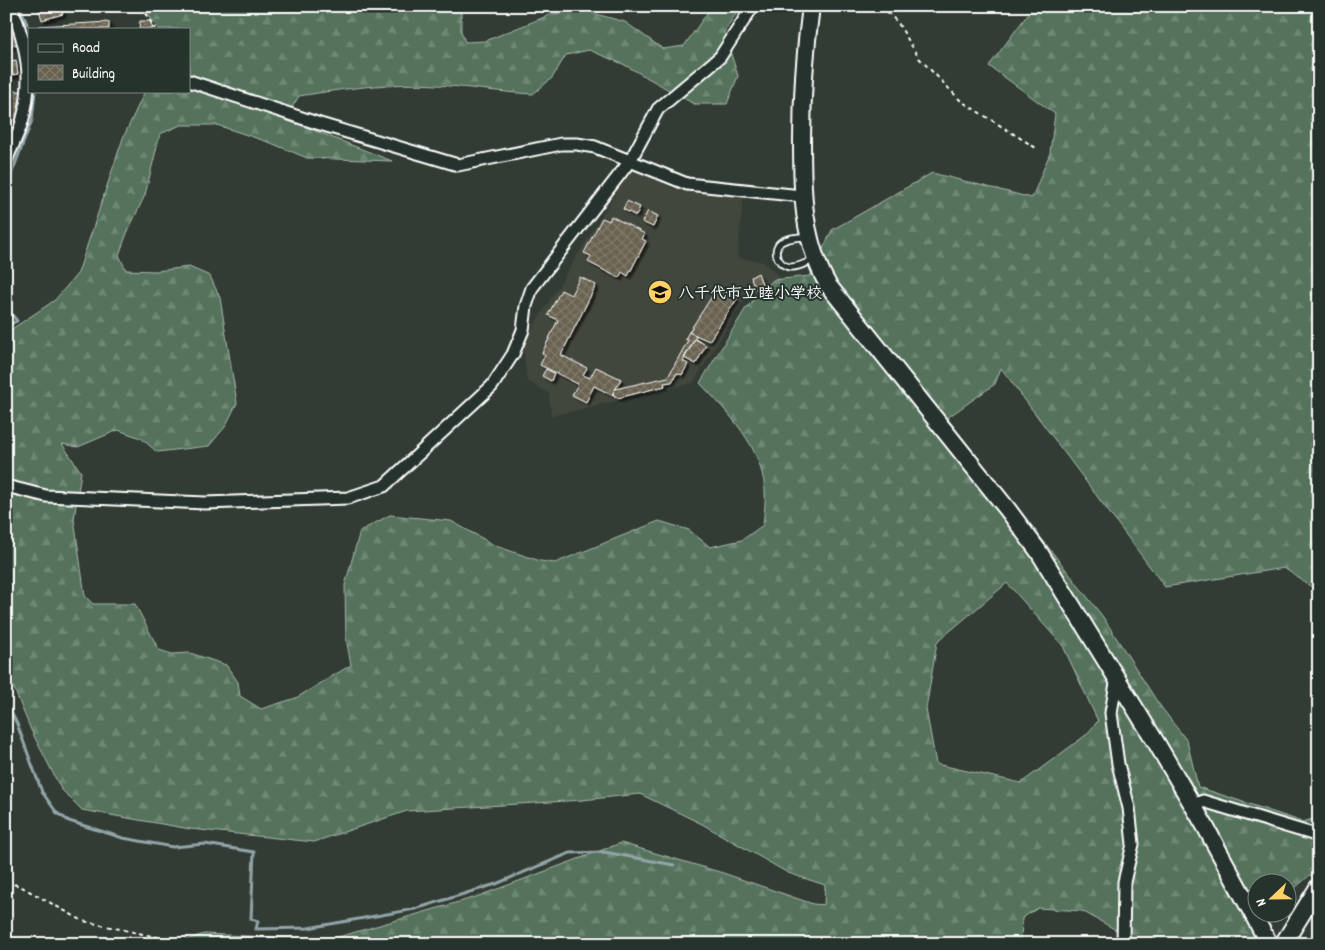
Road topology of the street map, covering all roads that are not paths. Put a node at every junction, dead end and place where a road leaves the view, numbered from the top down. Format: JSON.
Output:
{"nodes":[{"id":1,"x":11,"y":6,"type":"edge"},
{"id":2,"x":753,"y":6,"type":"edge"},
{"id":3,"x":811,"y":6,"type":"edge"},
{"id":4,"x":28,"y":64,"type":"edge"},
{"id":5,"x":28,"y":81,"type":"edge"},
{"id":6,"x":190,"y":81,"type":"edge"},
{"id":7,"x":6,"y":161,"type":"edge"},
{"id":8,"x":630,"y":161,"type":"junction"},
{"id":9,"x":802,"y":196,"type":"junction"},
{"id":10,"x":809,"y":237,"type":"junction"},
{"id":11,"x":815,"y":259,"type":"junction"},
{"id":12,"x":6,"y":486,"type":"edge"},
{"id":13,"x":1117,"y":677,"type":"junction"},
{"id":14,"x":1194,"y":806,"type":"junction"},
{"id":15,"x":1319,"y":836,"type":"edge"},
{"id":16,"x":1319,"y":886,"type":"edge"},
{"id":17,"x":1123,"y":944,"type":"edge"},
{"id":18,"x":1268,"y":944,"type":"edge"},
{"id":19,"x":1284,"y":944,"type":"edge"}],
"edges":[{"from":1,"to":4,"type":"street"},
{"from":2,"to":8,"type":"street"},
{"from":3,"to":9,"type":"street"},
{"from":5,"to":7,"type":"street"},
{"from":6,"to":8,"type":"street"},
{"from":8,"to":9,"type":"street"},
{"from":8,"to":12,"type":"street"},
{"from":9,"to":10,"type":"street"},
{"from":10,"to":11,"type":"street"},
{"from":10,"to":11,"type":"lane"},
{"from":11,"to":13,"type":"street"},
{"from":13,"to":14,"type":"street"},
{"from":13,"to":17,"type":"street"},
{"from":14,"to":15,"type":"street"},
{"from":14,"to":18,"type":"street"},
{"from":16,"to":19,"type":"street"}]}
